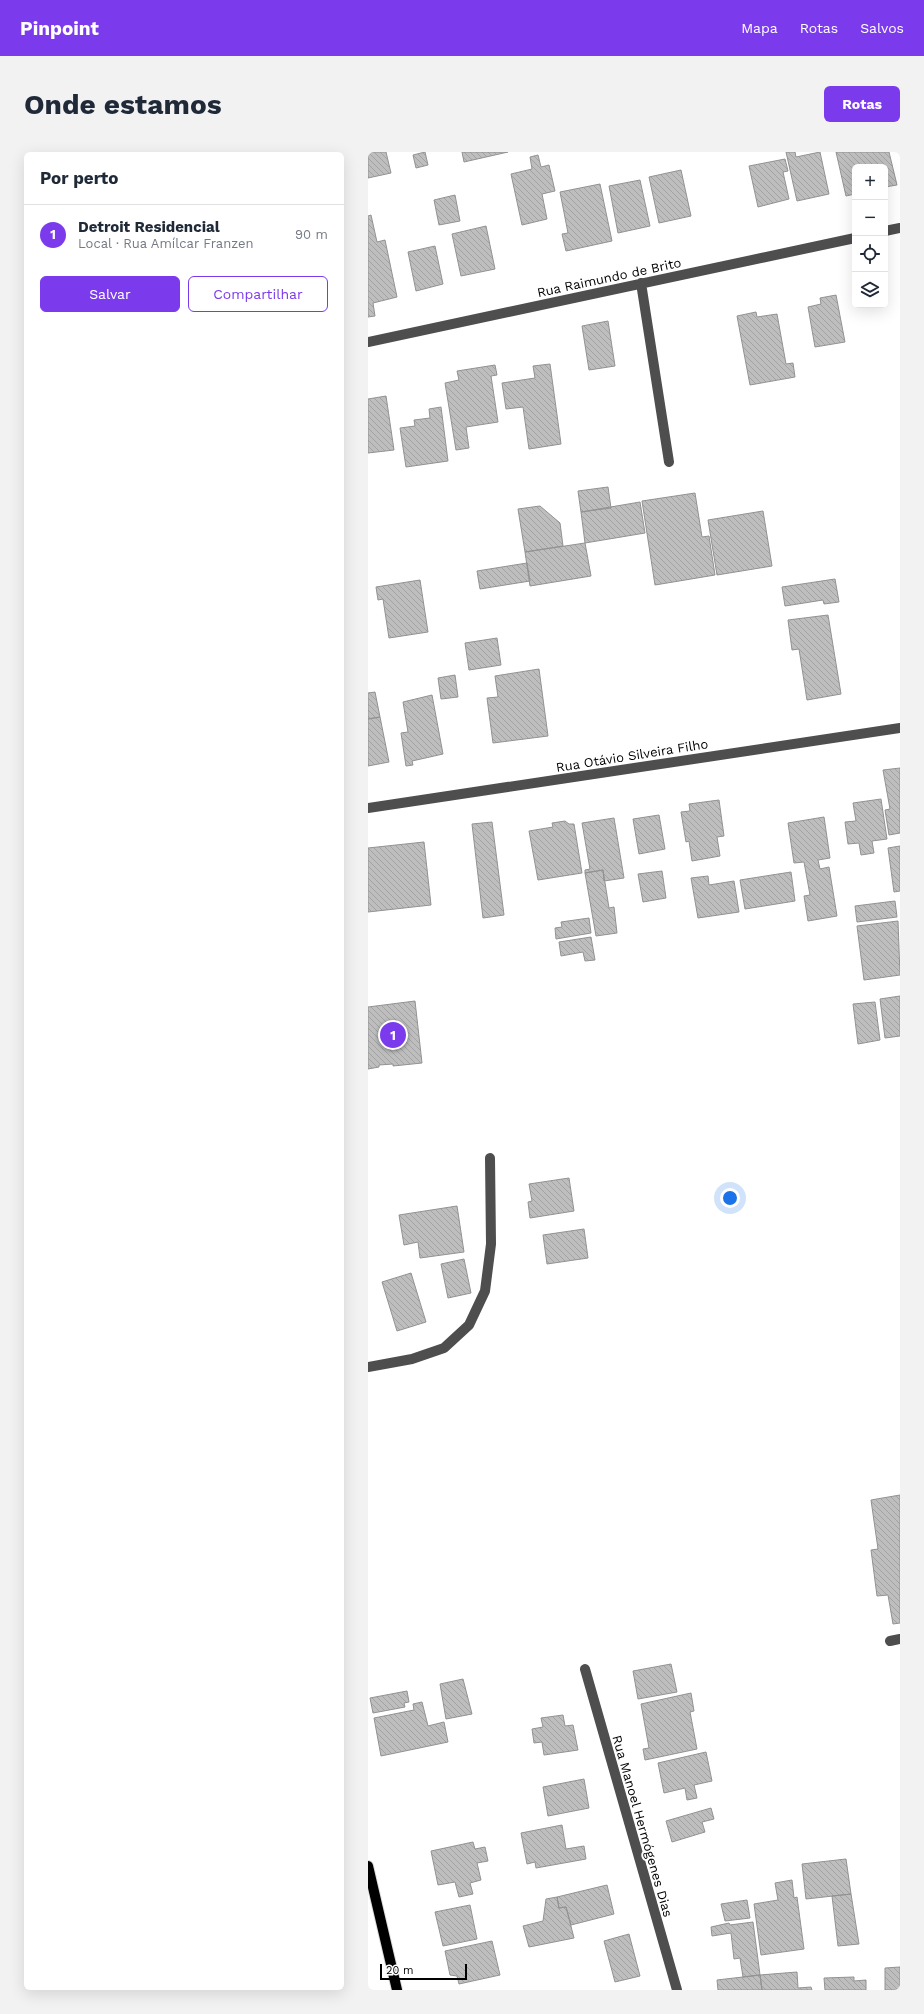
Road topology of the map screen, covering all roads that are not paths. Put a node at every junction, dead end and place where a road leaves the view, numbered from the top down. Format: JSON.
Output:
{"nodes":[{"id":1,"x":900,"y":228,"type":"edge"},
{"id":2,"x":888,"y":230,"type":"edge"},
{"id":3,"x":852,"y":239,"type":"edge"},
{"id":4,"x":640,"y":284,"type":"junction"},
{"id":5,"x":368,"y":342,"type":"edge"},
{"id":6,"x":669,"y":462,"type":"dead end"},
{"id":7,"x":900,"y":728,"type":"edge"},
{"id":8,"x":368,"y":808,"type":"edge"},
{"id":9,"x":490,"y":1158,"type":"dead end"},
{"id":10,"x":368,"y":1367,"type":"edge"},
{"id":11,"x":585,"y":1669,"type":"dead end"},
{"id":12,"x":368,"y":1866,"type":"edge"},
{"id":13,"x":397,"y":1990,"type":"edge"},
{"id":14,"x":677,"y":1990,"type":"edge"}],
"edges":[{"from":1,"to":2,"type":"street"},
{"from":3,"to":4,"type":"street","name":"Rua Raimundo de Brito"},
{"from":4,"to":5,"type":"street","name":"Rua Raimundo de Brito"},
{"from":4,"to":6,"type":"street"},
{"from":7,"to":8,"type":"street","name":"Rua Otávio Silveira Filho"},
{"from":9,"to":10,"type":"street"},
{"from":11,"to":14,"type":"street","name":"Rua Manoel Hermógenes Dias"},
{"from":12,"to":13,"type":"main road"}]}
